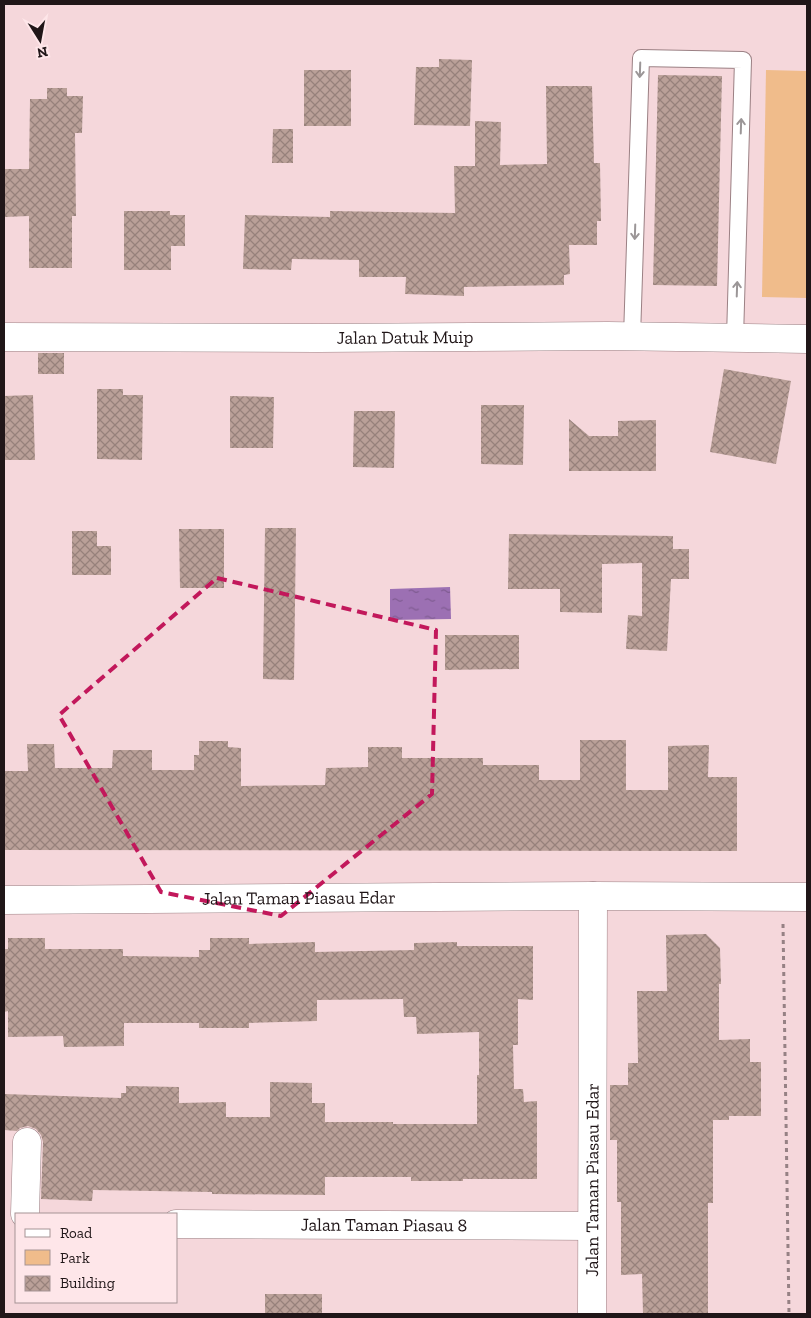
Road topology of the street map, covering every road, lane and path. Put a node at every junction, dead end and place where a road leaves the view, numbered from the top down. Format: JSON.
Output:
{"nodes":[{"id":1,"x":4,"y":337,"type":"edge"},
{"id":2,"x":632,"y":337,"type":"junction"},
{"id":3,"x":735,"y":338,"type":"junction"},
{"id":4,"x":807,"y":339,"type":"edge"},
{"id":5,"x":593,"y":896,"type":"junction"},
{"id":6,"x":795,"y":898,"type":"edge"},
{"id":7,"x":4,"y":900,"type":"edge"},
{"id":8,"x":26,"y":1142,"type":"dead end"},
{"id":9,"x":25,"y":1213,"type":"edge"},
{"id":10,"x":178,"y":1224,"type":"edge"},
{"id":11,"x":591,"y":1226,"type":"junction"},
{"id":12,"x":592,"y":1314,"type":"edge"},
{"id":13,"x":789,"y":1314,"type":"edge"}],
"edges":[{"from":1,"to":2,"type":"street","name":"Jalan Datuk Muip"},
{"from":2,"to":3,"type":"street","name":"Jalan Datuk Muip"},
{"from":3,"to":2,"type":"lane","one_way":true},
{"from":3,"to":4,"type":"street","name":"Jalan Datuk Muip"},
{"from":5,"to":6,"type":"street","name":"Jalan Taman Piasau Edar"},
{"from":5,"to":7,"type":"street","name":"Jalan Taman Piasau Edar"},
{"from":5,"to":11,"type":"street","name":"Jalan Taman Piasau Edar"},
{"from":6,"to":13,"type":"path"},
{"from":8,"to":9,"type":"street"},
{"from":10,"to":11,"type":"street","name":"Jalan Taman Piasau 8"},
{"from":11,"to":12,"type":"street","name":"Jalan Taman Piasau Edar"}]}
